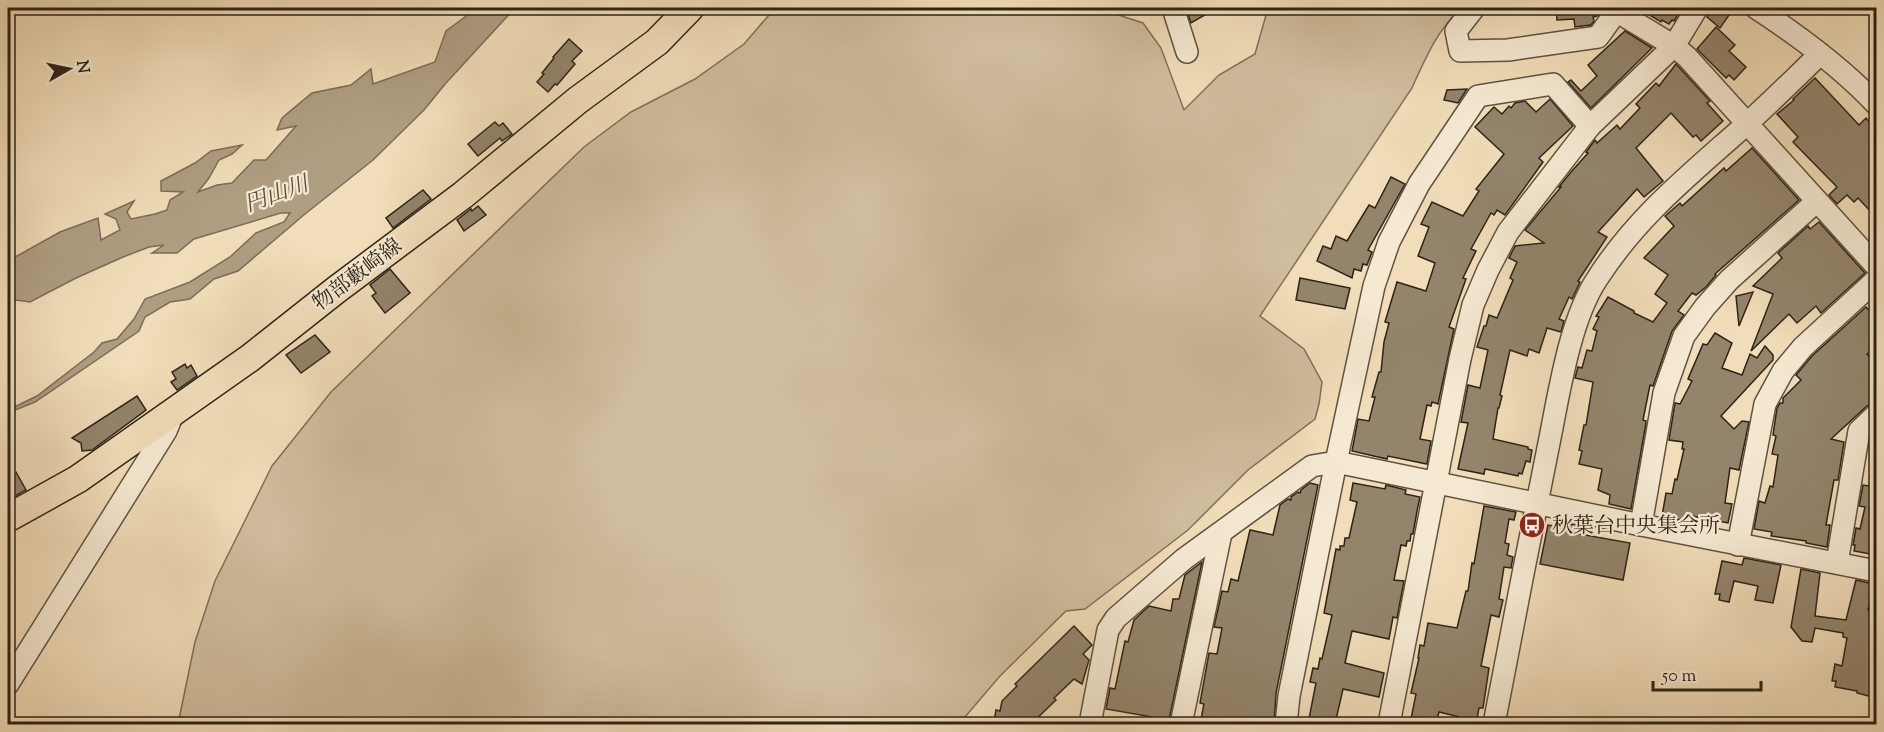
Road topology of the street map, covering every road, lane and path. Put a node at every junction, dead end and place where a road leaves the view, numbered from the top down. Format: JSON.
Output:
{"nodes":[{"id":1,"x":690,"y":8,"type":"edge"},
{"id":2,"x":1173,"y":8,"type":"edge"},
{"id":3,"x":1474,"y":8,"type":"edge"},
{"id":4,"x":1697,"y":8,"type":"edge"},
{"id":5,"x":1756,"y":8,"type":"edge"},
{"id":6,"x":1613,"y":10,"type":"edge"},
{"id":7,"x":1674,"y":46,"type":"junction"},
{"id":8,"x":1187,"y":52,"type":"dead end"},
{"id":9,"x":1820,"y":54,"type":"junction"},
{"id":10,"x":1876,"y":104,"type":"edge"},
{"id":11,"x":1748,"y":123,"type":"junction"},
{"id":12,"x":1590,"y":126,"type":"junction"},
{"id":13,"x":1817,"y":201,"type":"junction"},
{"id":14,"x":1876,"y":267,"type":"edge"},
{"id":15,"x":1876,"y":280,"type":"edge"},
{"id":16,"x":174,"y":411,"type":"junction"},
{"id":17,"x":1876,"y":415,"type":"edge"},
{"id":18,"x":1336,"y":462,"type":"junction"},
{"id":19,"x":1435,"y":482,"type":"junction"},
{"id":20,"x":1537,"y":504,"type":"junction"},
{"id":21,"x":8,"y":518,"type":"edge"},
{"id":22,"x":1641,"y":525,"type":"junction"},
{"id":23,"x":1221,"y":533,"type":"junction"},
{"id":24,"x":1738,"y":545,"type":"junction"},
{"id":25,"x":1837,"y":563,"type":"junction"},
{"id":26,"x":1876,"y":571,"type":"edge"},
{"id":27,"x":8,"y":684,"type":"edge"},
{"id":28,"x":1093,"y":724,"type":"edge"},
{"id":29,"x":1181,"y":724,"type":"edge"},
{"id":30,"x":1286,"y":724,"type":"edge"},
{"id":31,"x":1389,"y":724,"type":"edge"},
{"id":32,"x":1494,"y":724,"type":"edge"}],
"edges":[{"from":1,"to":16,"type":"main road","name":"物部藪崎線"},
{"from":2,"to":8,"type":"street"},
{"from":3,"to":6,"type":"street"},
{"from":4,"to":7,"type":"street"},
{"from":5,"to":9,"type":"street"},
{"from":6,"to":7,"type":"street"},
{"from":7,"to":11,"type":"street"},
{"from":7,"to":12,"type":"street"},
{"from":9,"to":10,"type":"street"},
{"from":9,"to":11,"type":"street"},
{"from":11,"to":13,"type":"street"},
{"from":11,"to":20,"type":"street"},
{"from":12,"to":18,"type":"street"},
{"from":12,"to":19,"type":"street"},
{"from":13,"to":14,"type":"street"},
{"from":13,"to":22,"type":"street"},
{"from":15,"to":24,"type":"street"},
{"from":16,"to":21,"type":"main road","name":"物部藪崎線"},
{"from":16,"to":27,"type":"street"},
{"from":17,"to":25,"type":"street"},
{"from":18,"to":19,"type":"street"},
{"from":18,"to":23,"type":"street"},
{"from":18,"to":30,"type":"street"},
{"from":19,"to":20,"type":"street"},
{"from":19,"to":31,"type":"street"},
{"from":20,"to":22,"type":"street"},
{"from":20,"to":32,"type":"street"},
{"from":22,"to":24,"type":"street"},
{"from":23,"to":28,"type":"street"},
{"from":23,"to":29,"type":"street"},
{"from":24,"to":25,"type":"street"},
{"from":25,"to":26,"type":"street"}]}
